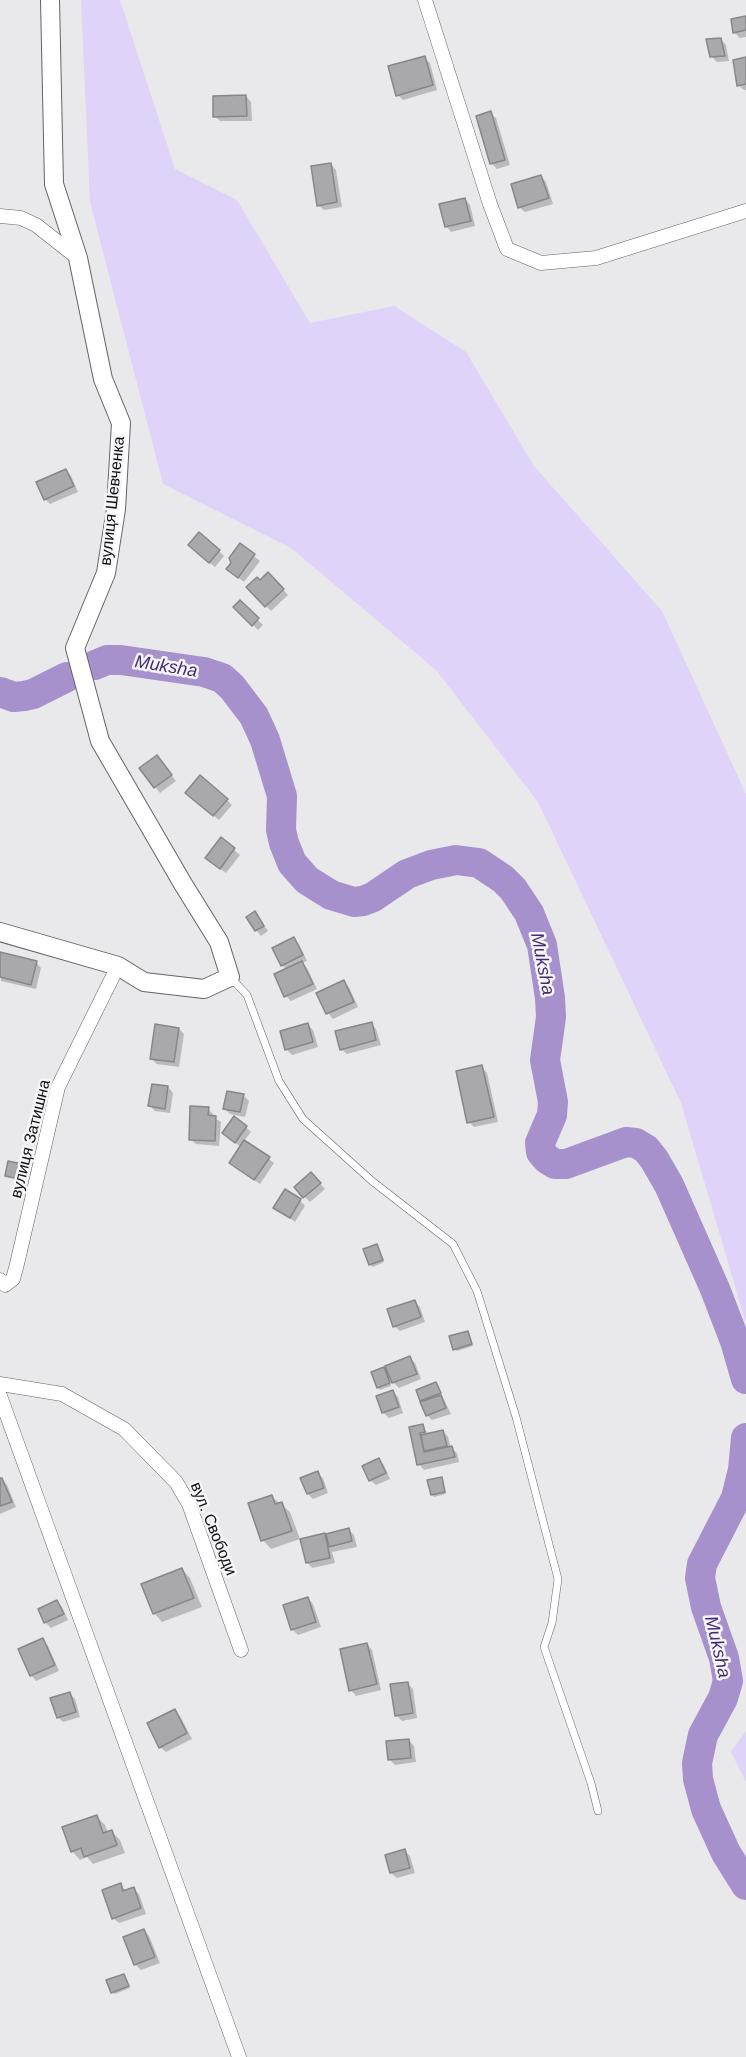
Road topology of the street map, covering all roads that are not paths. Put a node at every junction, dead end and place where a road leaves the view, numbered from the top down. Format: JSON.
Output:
{"nodes":[{"id":1,"x":50,"y":0,"type":"edge"},
{"id":2,"x":424,"y":0,"type":"edge"},
{"id":3,"x":746,"y":211,"type":"edge"},
{"id":4,"x":0,"y":216,"type":"edge"},
{"id":5,"x":78,"y":258,"type":"junction"},
{"id":6,"x":0,"y":932,"type":"edge"},
{"id":7,"x":118,"y":966,"type":"junction"},
{"id":8,"x":230,"y":977,"type":"junction"},
{"id":9,"x":0,"y":1281,"type":"edge"},
{"id":10,"x":0,"y":1384,"type":"edge"},
{"id":11,"x":0,"y":1396,"type":"edge"},
{"id":12,"x":241,"y":1650,"type":"dead end"},
{"id":13,"x":597,"y":1811,"type":"dead end"},
{"id":14,"x":239,"y":2057,"type":"edge"}],
"edges":[{"from":1,"to":5,"type":"street","name":"вулиця Шевченка"},
{"from":2,"to":3,"type":"street"},
{"from":4,"to":5,"type":"street"},
{"from":5,"to":8,"type":"street","name":"вулиця Шевченка"},
{"from":6,"to":7,"type":"street"},
{"from":7,"to":8,"type":"street"},
{"from":7,"to":9,"type":"street","name":"вулиця Затишна"},
{"from":8,"to":13,"type":"lane"},
{"from":10,"to":12,"type":"street","name":"вул. Свободи"},
{"from":11,"to":14,"type":"street"}]}
